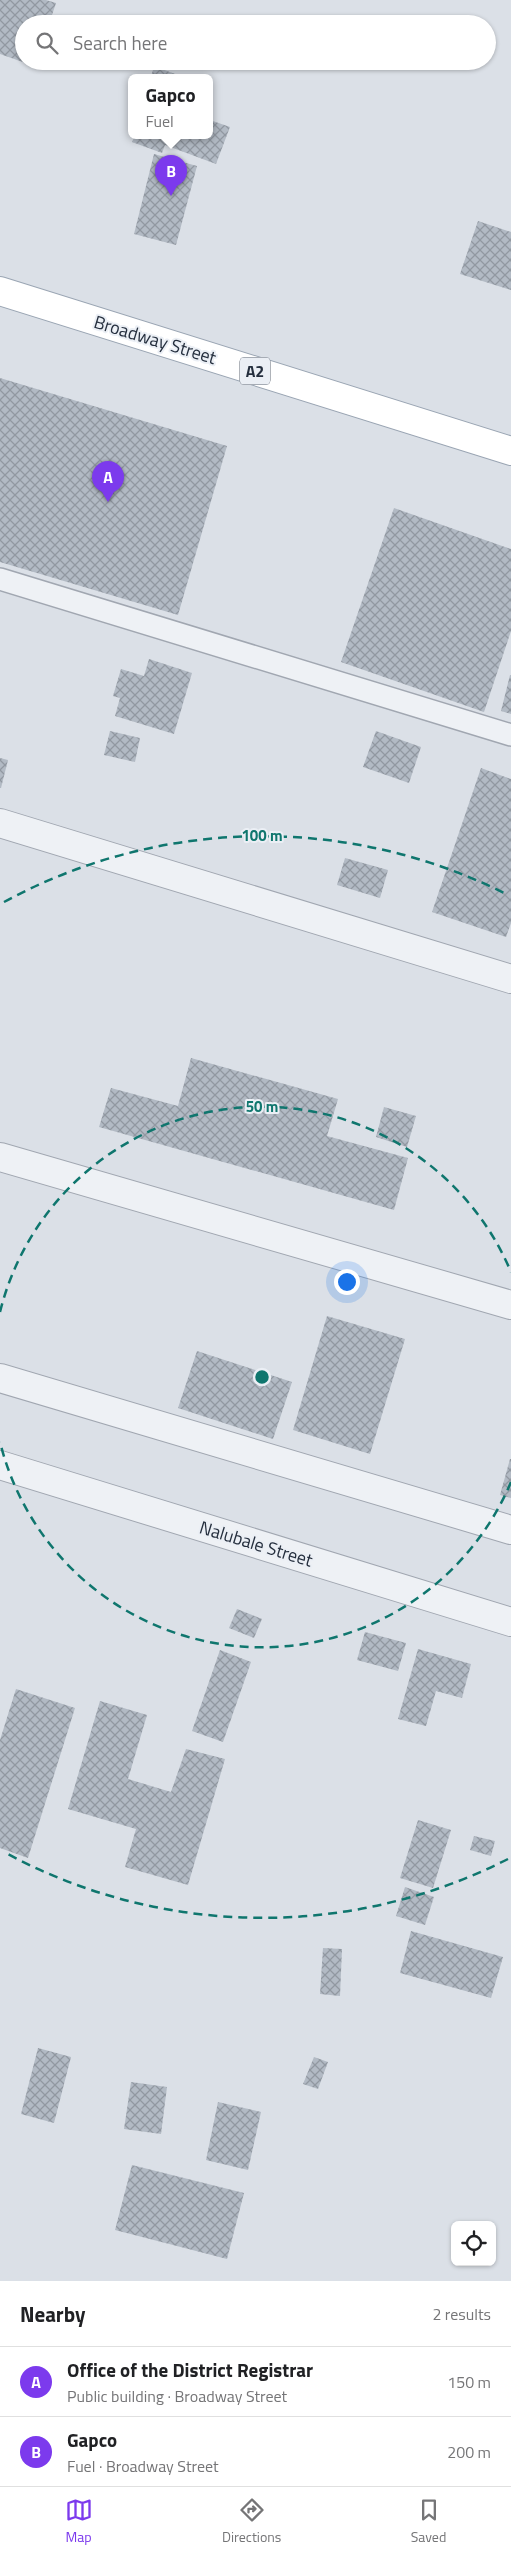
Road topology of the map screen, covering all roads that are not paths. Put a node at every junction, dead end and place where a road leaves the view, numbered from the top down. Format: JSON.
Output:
{"nodes":[{"id":1,"x":0,"y":291,"type":"edge"},
{"id":2,"x":509,"y":448,"type":"edge"},
{"id":3,"x":0,"y":579,"type":"edge"},
{"id":4,"x":511,"y":735,"type":"edge"},
{"id":5,"x":0,"y":823,"type":"edge"},
{"id":6,"x":511,"y":979,"type":"edge"},
{"id":7,"x":0,"y":1157,"type":"edge"},
{"id":8,"x":511,"y":1304,"type":"edge"},
{"id":9,"x":0,"y":1378,"type":"edge"},
{"id":10,"x":0,"y":1465,"type":"edge"},
{"id":11,"x":511,"y":1530,"type":"edge"},
{"id":12,"x":511,"y":1622,"type":"edge"}],
"edges":[{"from":1,"to":2,"type":"main road","name":"Broadway Street","number":"A2"},
{"from":3,"to":4,"type":"lane"},
{"from":5,"to":6,"type":"street"},
{"from":7,"to":8,"type":"street"},
{"from":9,"to":11,"type":"street"},
{"from":10,"to":12,"type":"street","name":"Nalubale Street"}]}
